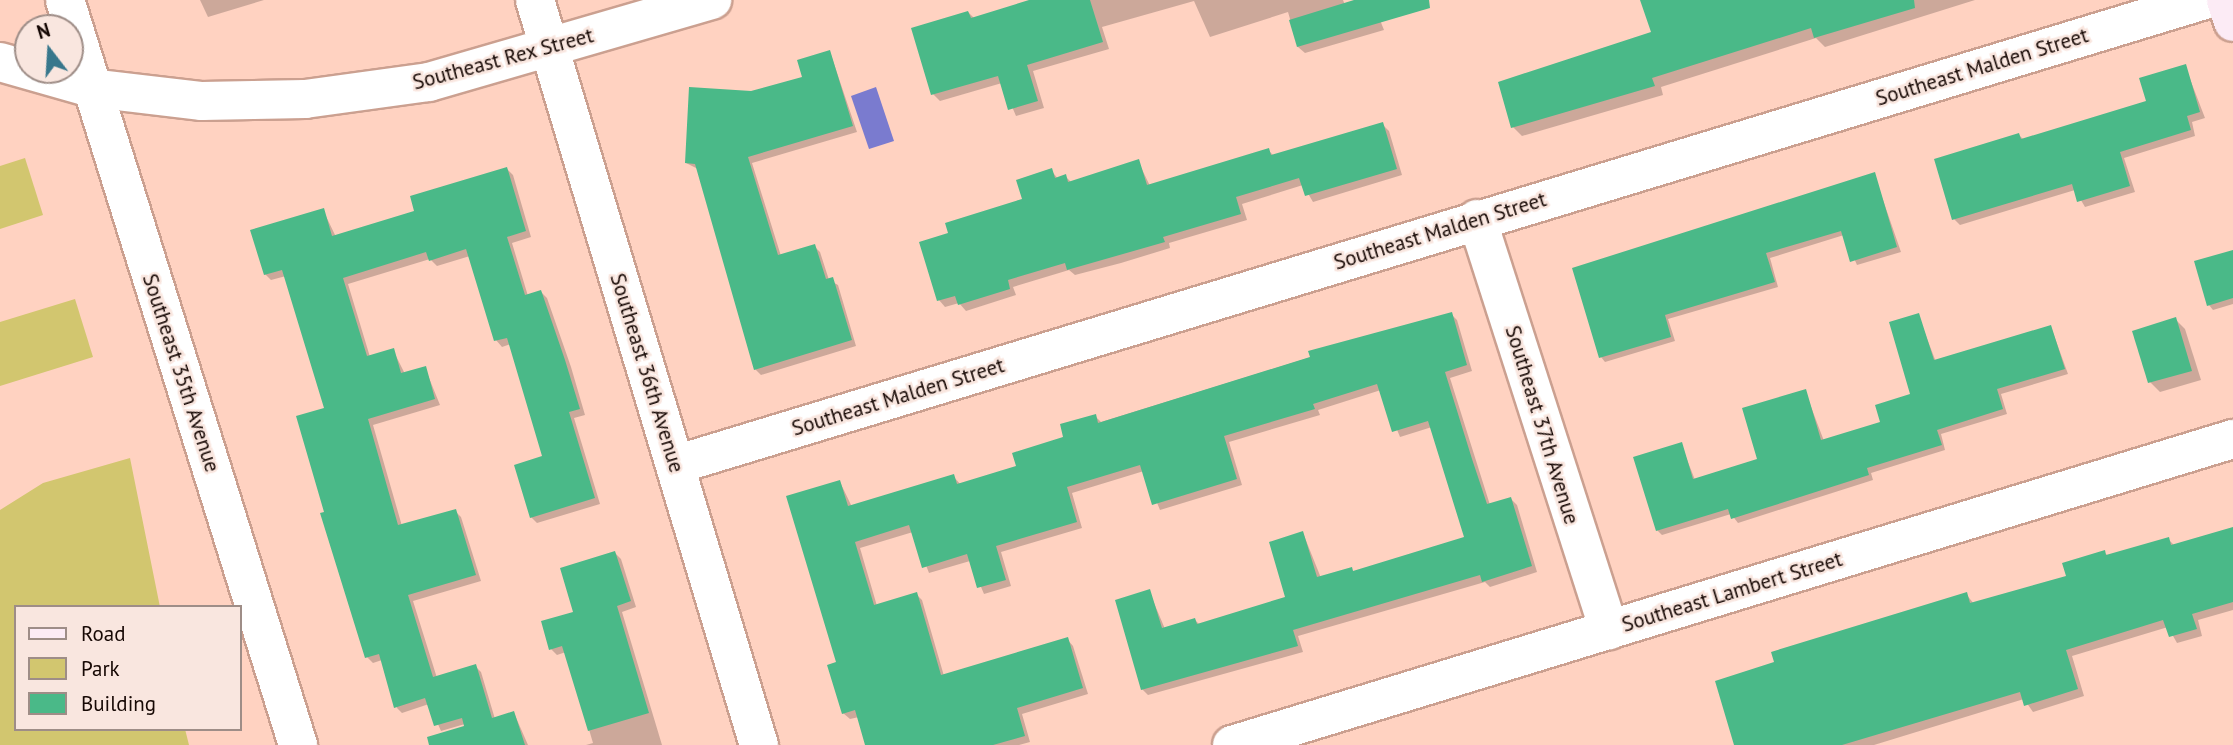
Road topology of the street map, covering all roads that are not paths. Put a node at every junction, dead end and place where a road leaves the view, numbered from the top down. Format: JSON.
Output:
{"nodes":[{"id":1,"x":65,"y":0,"type":"edge"},
{"id":2,"x":534,"y":0,"type":"edge"},
{"id":3,"x":712,"y":0,"type":"edge"},
{"id":4,"x":2205,"y":0,"type":"edge"},
{"id":5,"x":2226,"y":0,"type":"edge"},
{"id":6,"x":2233,"y":23,"type":"edge"},
{"id":7,"x":549,"y":49,"type":"junction"},
{"id":8,"x":0,"y":62,"type":"edge"},
{"id":9,"x":91,"y":88,"type":"junction"},
{"id":10,"x":1478,"y":219,"type":"junction"},
{"id":11,"x":2233,"y":439,"type":"edge"},
{"id":12,"x":675,"y":465,"type":"junction"},
{"id":13,"x":1609,"y":630,"type":"junction"},
{"id":14,"x":298,"y":745,"type":"edge"},
{"id":15,"x":759,"y":745,"type":"edge"},
{"id":16,"x":1231,"y":745,"type":"edge"}],
"edges":[{"from":1,"to":9,"type":"street","name":"Southeast 35th Avenue"},
{"from":2,"to":7,"type":"street","name":"Southeast 36th Avenue"},
{"from":3,"to":7,"type":"street","name":"Southeast Rex Street"},
{"from":4,"to":10,"type":"street","name":"Southeast Malden Street"},
{"from":5,"to":6,"type":"street"},
{"from":7,"to":9,"type":"street","name":"Southeast Rex Street"},
{"from":7,"to":12,"type":"street","name":"Southeast 36th Avenue"},
{"from":8,"to":9,"type":"street","name":"Southeast Rex Street"},
{"from":9,"to":14,"type":"street","name":"Southeast 35th Avenue"},
{"from":10,"to":12,"type":"street","name":"Southeast Malden Street"},
{"from":10,"to":13,"type":"street","name":"Southeast 37th Avenue"},
{"from":11,"to":13,"type":"street","name":"Southeast Lambert Street"},
{"from":12,"to":15,"type":"street","name":"Southeast 36th Avenue"},
{"from":13,"to":16,"type":"street","name":"Southeast Lambert Street"}]}
